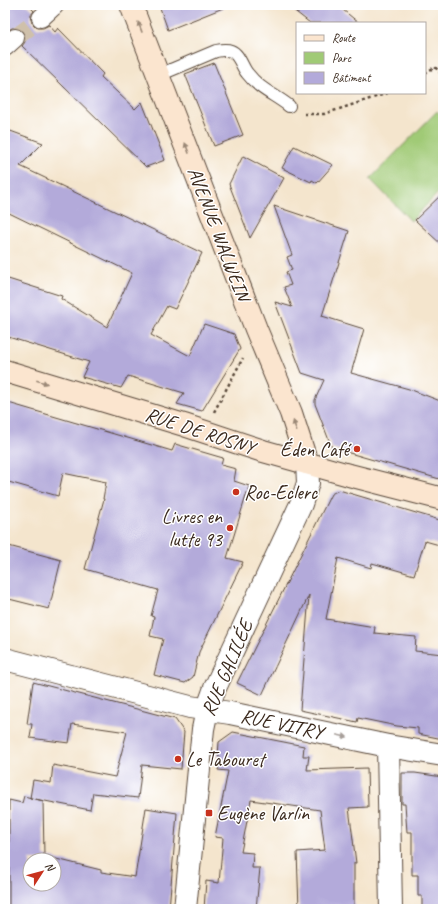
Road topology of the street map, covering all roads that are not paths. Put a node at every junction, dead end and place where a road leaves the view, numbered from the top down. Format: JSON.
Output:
{"nodes":[{"id":1,"x":54,"y":5,"type":"edge"},
{"id":2,"x":131,"y":5,"type":"edge"},
{"id":3,"x":41,"y":18,"type":"tunnel mouth"},
{"id":4,"x":159,"y":74,"type":"junction"},
{"id":5,"x":289,"y":106,"type":"road end"},
{"id":6,"x":5,"y":371,"type":"edge"},
{"id":7,"x":306,"y":463,"type":"junction"},
{"id":8,"x":443,"y":499,"type":"edge"},
{"id":9,"x":5,"y":659,"type":"edge"},
{"id":10,"x":207,"y":710,"type":"junction"},
{"id":11,"x":388,"y":746,"type":"junction"},
{"id":12,"x":443,"y":755,"type":"edge"},
{"id":13,"x":185,"y":909,"type":"edge"},
{"id":14,"x":391,"y":909,"type":"edge"}],
"edges":[{"from":1,"to":3,"type":"street"},
{"from":4,"to":2,"type":"main road","name":"AVENUE WALWEIN","one_way":true},
{"from":4,"to":5,"type":"lane"},
{"from":7,"to":4,"type":"main road","name":"AVENUE WALWEIN","one_way":true},
{"from":6,"to":7,"type":"main road","name":"RUE DE ROSNY","one_way":true},
{"from":7,"to":8,"type":"main road","name":"RUE DE ROSNY"},
{"from":7,"to":10,"type":"street","name":"RUE GALILÉE"},
{"from":9,"to":10,"type":"street","name":"RUE VITRY"},
{"from":10,"to":11,"type":"street","name":"RUE VITRY","one_way":true},
{"from":10,"to":13,"type":"street","name":"RUE GALILÉE"},
{"from":11,"to":12,"type":"street","name":"RUE VITRY"},
{"from":11,"to":14,"type":"street"}]}
